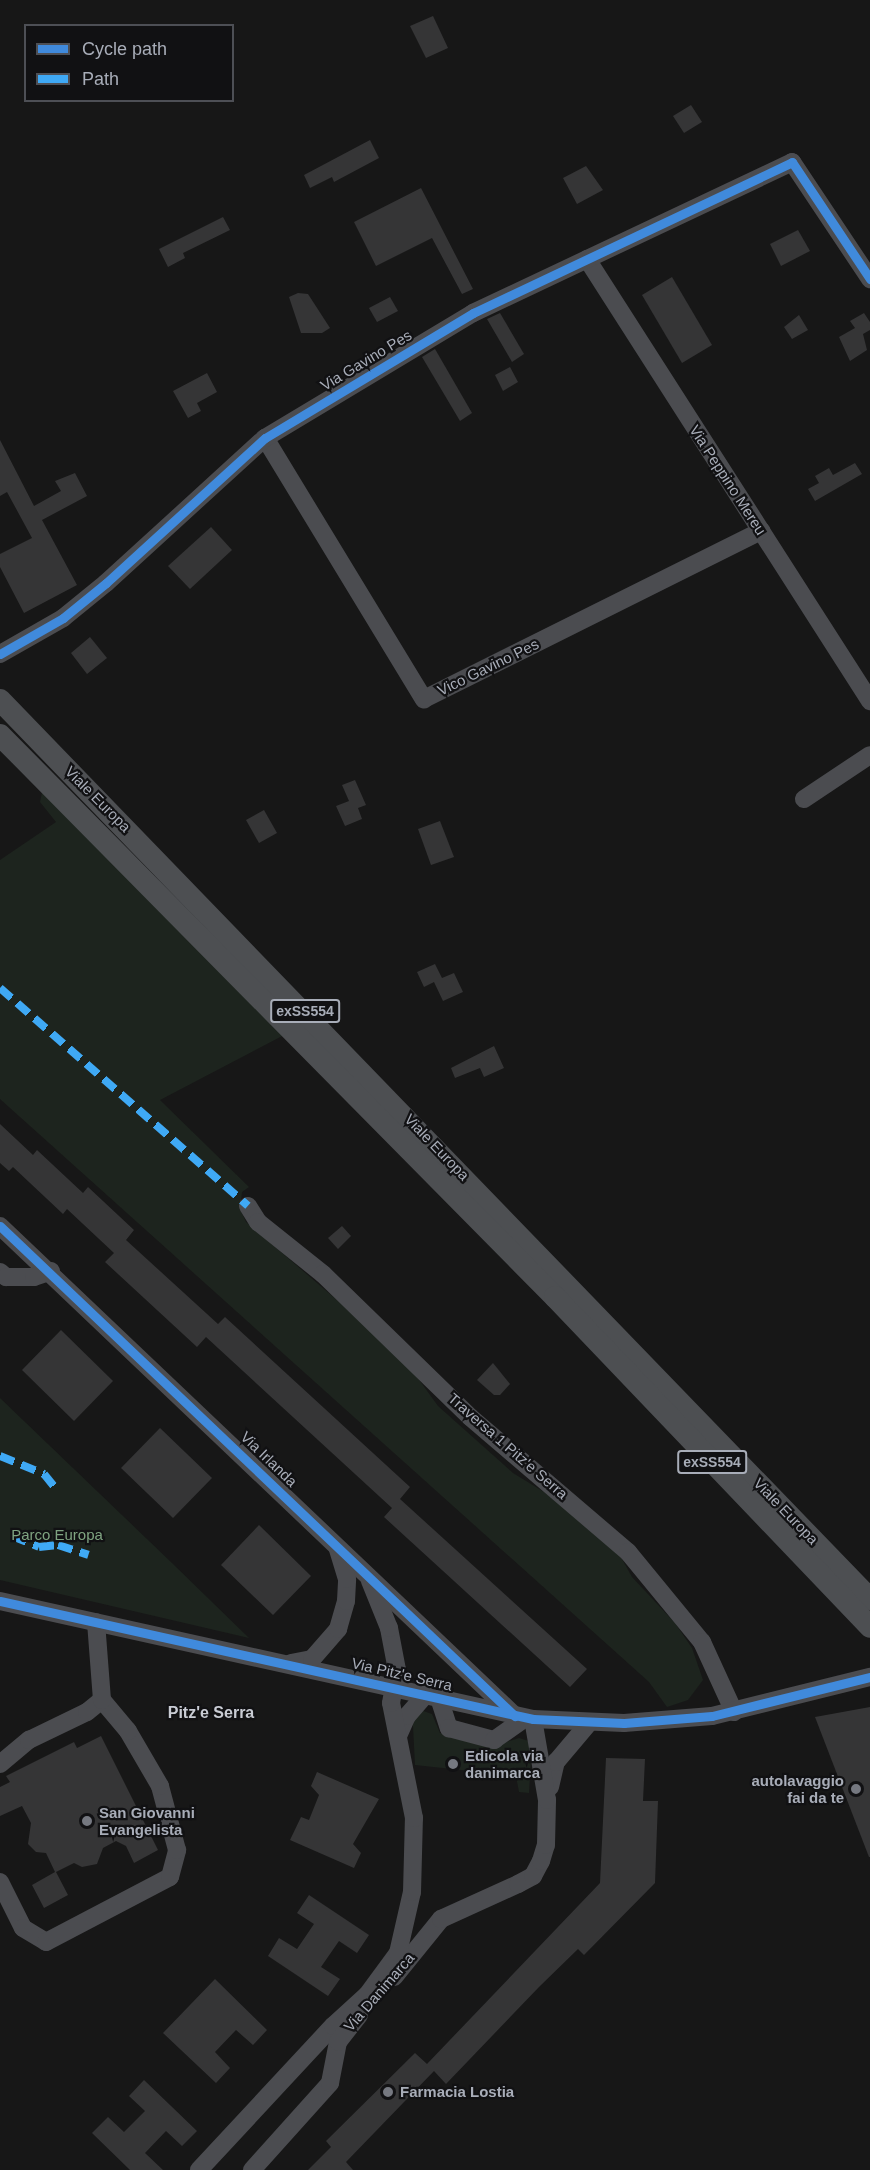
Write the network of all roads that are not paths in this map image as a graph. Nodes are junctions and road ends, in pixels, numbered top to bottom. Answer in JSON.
{"nodes":[{"id":1,"x":587,"y":259,"type":"junction"},
{"id":2,"x":870,"y":279,"type":"edge"},
{"id":3,"x":265,"y":438,"type":"junction"},
{"id":4,"x":761,"y":531,"type":"junction"},
{"id":5,"x":1,"y":652,"type":"edge"},
{"id":6,"x":0,"y":700,"type":"edge"},
{"id":7,"x":870,"y":702,"type":"edge"},
{"id":8,"x":0,"y":735,"type":"edge"},
{"id":9,"x":870,"y":755,"type":"edge"},
{"id":10,"x":804,"y":799,"type":"dead end"},
{"id":11,"x":248,"y":1206,"type":"dead end"},
{"id":12,"x":0,"y":1226,"type":"edge"},
{"id":13,"x":51,"y":1271,"type":"junction"},
{"id":14,"x":0,"y":1272,"type":"edge"},
{"id":15,"x":336,"y":1545,"type":"junction"},
{"id":16,"x":367,"y":1574,"type":"junction"},
{"id":17,"x":870,"y":1599,"type":"edge"},
{"id":18,"x":0,"y":1601,"type":"edge"},
{"id":19,"x":96,"y":1622,"type":"junction"},
{"id":20,"x":870,"y":1627,"type":"edge"},
{"id":21,"x":288,"y":1664,"type":"junction"},
{"id":22,"x":870,"y":1677,"type":"edge"},
{"id":23,"x":393,"y":1688,"type":"junction"},
{"id":24,"x":819,"y":1691,"type":"junction"},
{"id":25,"x":870,"y":1691,"type":"edge"},
{"id":26,"x":432,"y":1697,"type":"junction"},
{"id":27,"x":102,"y":1700,"type":"junction"},
{"id":28,"x":734,"y":1712,"type":"junction"},
{"id":29,"x":525,"y":1718,"type":"junction"},
{"id":30,"x":589,"y":1723,"type":"junction"},
{"id":31,"x":399,"y":1736,"type":"junction"},
{"id":32,"x":0,"y":1764,"type":"edge"},
{"id":33,"x":547,"y":1800,"type":"junction"},
{"id":34,"x":0,"y":1882,"type":"edge"},
{"id":35,"x":410,"y":1906,"type":"junction"},
{"id":36,"x":441,"y":1919,"type":"junction"},
{"id":37,"x":307,"y":2053,"type":"junction"},
{"id":38,"x":332,"y":2073,"type":"junction"},
{"id":39,"x":198,"y":2170,"type":"edge"},
{"id":40,"x":252,"y":2170,"type":"edge"}],
"edges":[{"from":1,"to":2,"type":"street","name":"Via Gavino Pes"},
{"from":1,"to":3,"type":"street","name":"Via Gavino Pes"},
{"from":1,"to":4,"type":"street","name":"Via Peppino Mereu"},
{"from":3,"to":4,"type":"street","name":"Vico Gavino Pes"},
{"from":3,"to":5,"type":"street","name":"Via Gavino Pes"},
{"from":4,"to":7,"type":"street","name":"Via Peppino Mereu"},
{"from":6,"to":17,"type":"main road","name":"Viale Europa","number":"exSS554"},
{"from":8,"to":20,"type":"main road","name":"Viale Europa","number":"exSS554"},
{"from":9,"to":10,"type":"street"},
{"from":11,"to":28,"type":"street","name":"Traversa 1 Pitz'e Serra"},
{"from":12,"to":13,"type":"street","name":"Via Irlanda"},
{"from":13,"to":14,"type":"street"},
{"from":13,"to":15,"type":"street","name":"Via Irlanda"},
{"from":15,"to":16,"type":"street","name":"Via Irlanda"},
{"from":15,"to":21,"type":"street","name":"Via Irlanda"},
{"from":16,"to":23,"type":"street","name":"Via Irlanda"},
{"from":16,"to":29,"type":"street","name":"Via Irlanda"},
{"from":18,"to":19,"type":"street","name":"Via Pitz'e Serra"},
{"from":19,"to":21,"type":"street","name":"Via Pitz'e Serra"},
{"from":19,"to":27,"type":"street"},
{"from":21,"to":23,"type":"street","name":"Via Pitz'e Serra"},
{"from":22,"to":24,"type":"street","name":"Via Pitz'e Serra"},
{"from":23,"to":26,"type":"street","name":"Via Pitz'e Serra"},
{"from":23,"to":31,"type":"street","name":"Via Danimarca"},
{"from":24,"to":25,"type":"street","name":"Via Pitz'e Serra"},
{"from":24,"to":28,"type":"street","name":"Via Pitz'e Serra"},
{"from":26,"to":29,"type":"street","name":"Via Pitz'e Serra"},
{"from":26,"to":29,"type":"street"},
{"from":26,"to":31,"type":"street"},
{"from":27,"to":32,"type":"street"},
{"from":27,"to":34,"type":"street"},
{"from":28,"to":30,"type":"street","name":"Via Pitz'e Serra"},
{"from":29,"to":30,"type":"street","name":"Via Pitz'e Serra"},
{"from":29,"to":33,"type":"street","name":"Via Danimarca"},
{"from":30,"to":33,"type":"street","name":"Via Danimarca"},
{"from":31,"to":35,"type":"street","name":"Via Danimarca"},
{"from":33,"to":36,"type":"street","name":"Via Danimarca"},
{"from":35,"to":36,"type":"street"},
{"from":35,"to":37,"type":"street","name":"Via Danimarca"},
{"from":36,"to":38,"type":"street","name":"Via Danimarca"},
{"from":37,"to":38,"type":"street"},
{"from":37,"to":39,"type":"street","name":"Via Danimarca"},
{"from":38,"to":40,"type":"street","name":"Via Danimarca"}]}
